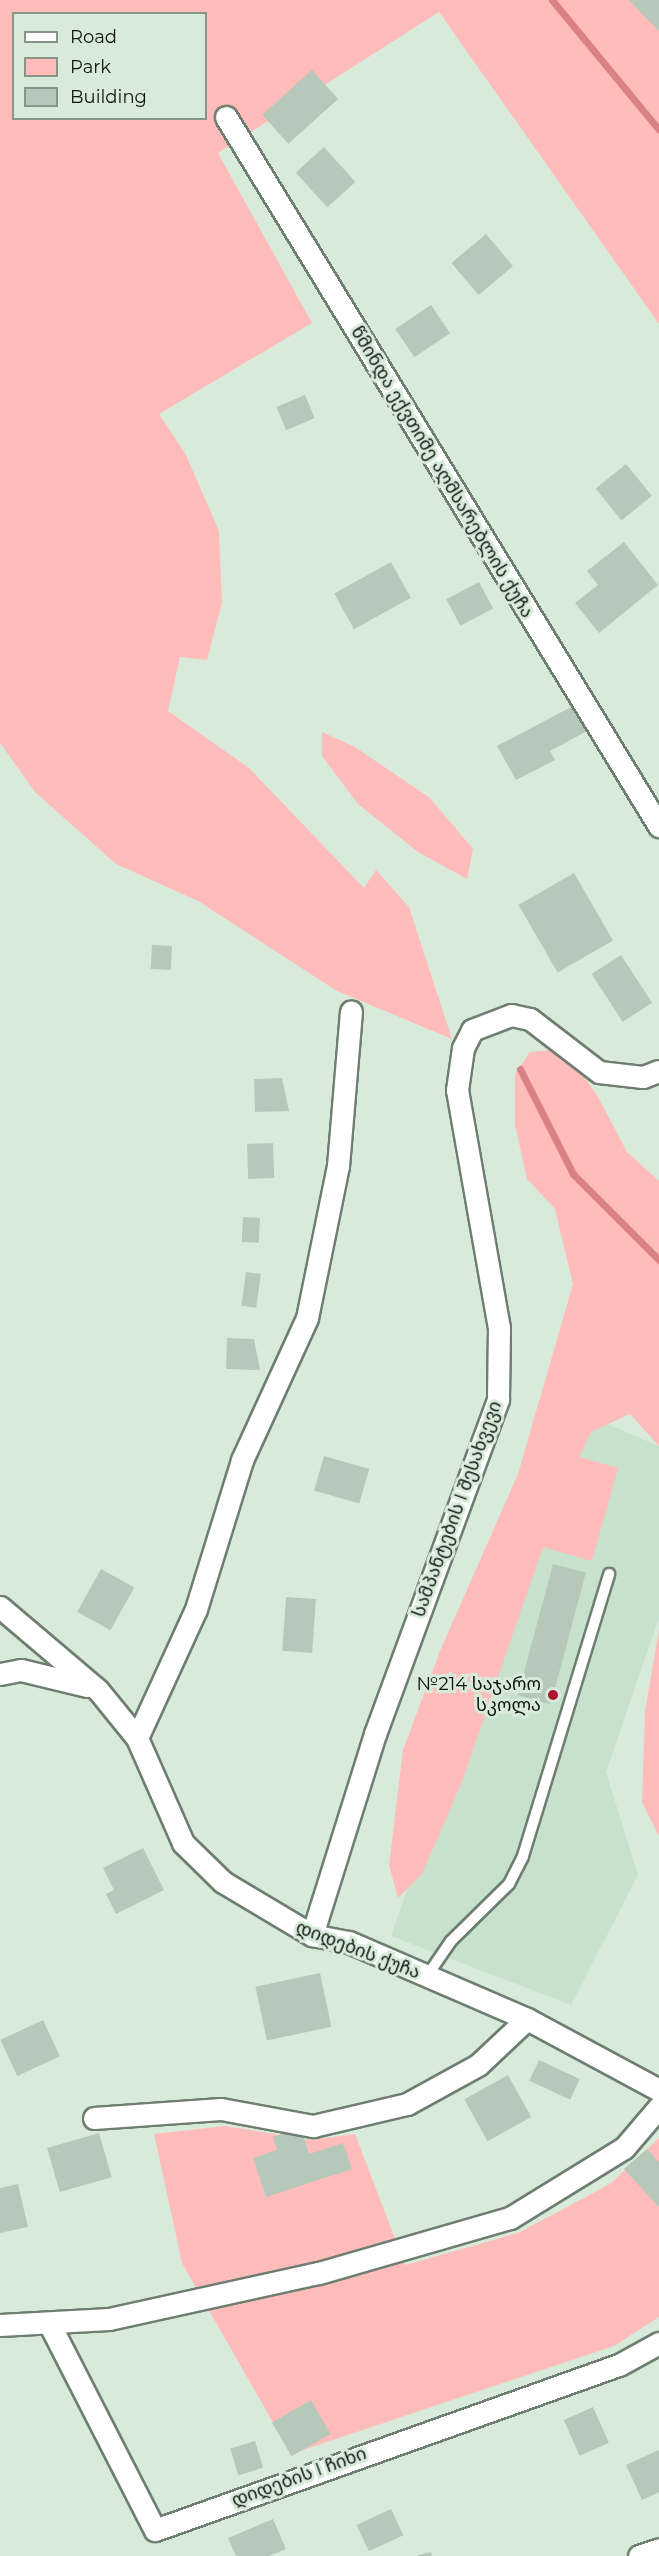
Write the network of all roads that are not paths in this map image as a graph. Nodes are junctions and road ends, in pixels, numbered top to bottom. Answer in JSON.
{"nodes":[{"id":1,"x":226,"y":117,"type":"dead end"},
{"id":2,"x":659,"y":826,"type":"edge"},
{"id":3,"x":351,"y":1012,"type":"dead end"},
{"id":4,"x":659,"y":1071,"type":"edge"},
{"id":5,"x":609,"y":1574,"type":"dead end"},
{"id":6,"x":0,"y":1607,"type":"edge"},
{"id":7,"x":0,"y":1674,"type":"edge"},
{"id":8,"x":98,"y":1690,"type":"junction"},
{"id":9,"x":137,"y":1738,"type":"junction"},
{"id":10,"x":312,"y":1935,"type":"junction"},
{"id":11,"x":427,"y":1976,"type":"junction"},
{"id":12,"x":527,"y":2019,"type":"junction"},
{"id":13,"x":659,"y":2090,"type":"edge"},
{"id":14,"x":659,"y":2107,"type":"edge"},
{"id":15,"x":94,"y":2118,"type":"dead end"},
{"id":16,"x":0,"y":2325,"type":"edge"},
{"id":17,"x":50,"y":2325,"type":"junction"},
{"id":18,"x":659,"y":2343,"type":"edge"},
{"id":19,"x":659,"y":2549,"type":"edge"},
{"id":20,"x":639,"y":2556,"type":"edge"}],
"edges":[{"from":1,"to":2,"type":"street","name":"წმინდა ექვთიმე აღმსარებლის ქუჩა"},
{"from":3,"to":9,"type":"street"},
{"from":4,"to":10,"type":"street","name":"სამპანტების I შესახვევი"},
{"from":5,"to":11,"type":"lane"},
{"from":6,"to":8,"type":"street","name":"დიდების ქუჩა"},
{"from":7,"to":8,"type":"street"},
{"from":8,"to":9,"type":"street","name":"დიდების ქუჩა"},
{"from":9,"to":10,"type":"street","name":"დიდების ქუჩა"},
{"from":10,"to":11,"type":"street","name":"დიდების ქუჩა"},
{"from":11,"to":12,"type":"street","name":"დიდების ქუჩა"},
{"from":12,"to":13,"type":"street","name":"დიდების ქუჩა"},
{"from":12,"to":15,"type":"street"},
{"from":14,"to":17,"type":"street"},
{"from":16,"to":17,"type":"street"},
{"from":17,"to":18,"type":"street","name":"დიდების I ჩიხი"},
{"from":19,"to":20,"type":"street"}]}
